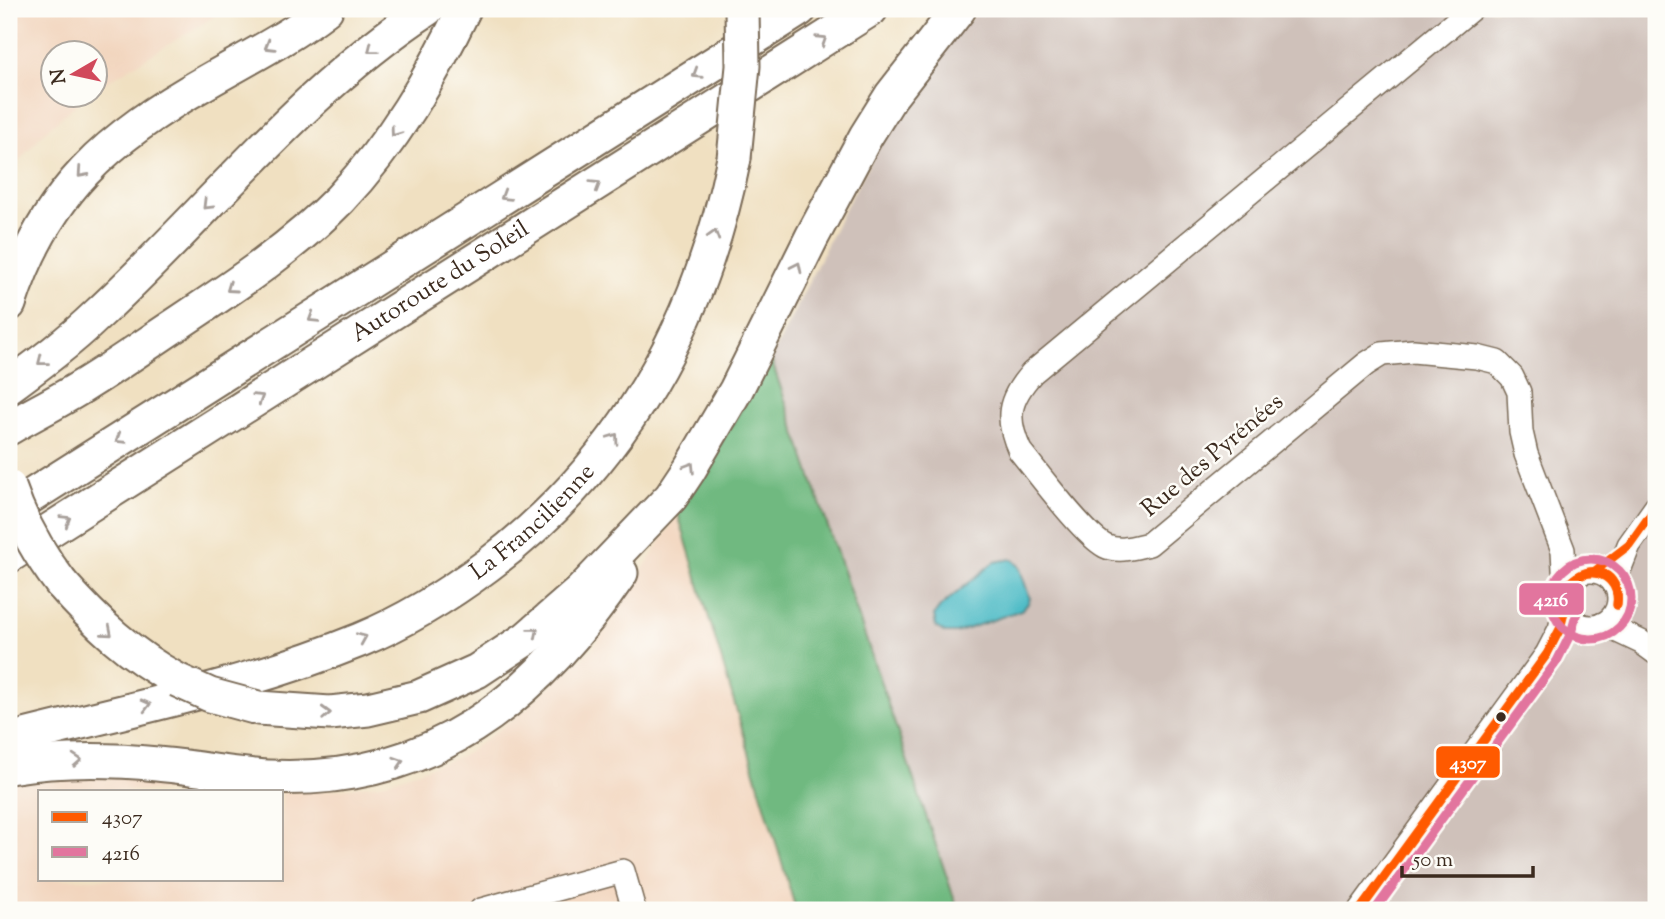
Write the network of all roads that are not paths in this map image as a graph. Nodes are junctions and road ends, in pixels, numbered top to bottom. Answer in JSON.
{"nodes":[{"id":1,"x":326,"y":9,"type":"edge"},
{"id":2,"x":427,"y":9,"type":"edge"},
{"id":3,"x":464,"y":9,"type":"edge"},
{"id":4,"x":742,"y":9,"type":"edge"},
{"id":5,"x":800,"y":9,"type":"edge"},
{"id":6,"x":871,"y":9,"type":"edge"},
{"id":7,"x":960,"y":9,"type":"edge"},
{"id":8,"x":1471,"y":9,"type":"edge"},
{"id":9,"x":741,"y":92,"type":"junction"},
{"id":10,"x":9,"y":304,"type":"edge"},
{"id":11,"x":9,"y":386,"type":"edge"},
{"id":12,"x":83,"y":386,"type":"junction"},
{"id":13,"x":9,"y":428,"type":"edge"},
{"id":14,"x":9,"y":443,"type":"edge"},
{"id":15,"x":9,"y":487,"type":"edge"},
{"id":16,"x":671,"y":497,"type":"junction"},
{"id":17,"x":1656,"y":507,"type":"edge"},
{"id":18,"x":9,"y":510,"type":"edge"},
{"id":19,"x":1563,"y":550,"type":"junction"},
{"id":20,"x":9,"y":556,"type":"edge"},
{"id":21,"x":1604,"y":582,"type":"junction"},
{"id":22,"x":1565,"y":598,"type":"junction"},
{"id":23,"x":1594,"y":625,"type":"junction"},
{"id":24,"x":1649,"y":647,"type":"edge"},
{"id":25,"x":1547,"y":654,"type":"junction"},
{"id":26,"x":9,"y":740,"type":"edge"},
{"id":27,"x":9,"y":767,"type":"edge"},
{"id":28,"x":481,"y":910,"type":"edge"},
{"id":29,"x":634,"y":910,"type":"edge"},
{"id":30,"x":1360,"y":910,"type":"edge"}],
"edges":[{"from":1,"to":10,"type":"highway","one_way":true},
{"from":2,"to":11,"type":"highway","one_way":true},
{"from":3,"to":12,"type":"highway","one_way":true},
{"from":4,"to":9,"type":"highway","name":"La Francilienne","bridge":true},
{"from":5,"to":18,"type":"highway","name":"Autoroute du Soleil","one_way":true},
{"from":9,"to":6,"type":"highway","name":"Autoroute du Soleil","one_way":true},
{"from":16,"to":7,"type":"highway","one_way":true},
{"from":8,"to":19,"type":"street","name":"Rue des Pyrénées"},
{"from":20,"to":9,"type":"highway","name":"Autoroute du Soleil","one_way":true},
{"from":26,"to":9,"type":"highway","name":"La Francilienne","one_way":true,"bridge":true},
{"from":12,"to":13,"type":"highway"},
{"from":12,"to":14,"type":"highway"},
{"from":15,"to":16,"type":"highway","one_way":true,"bridge":true},
{"from":27,"to":16,"type":"highway","one_way":true},
{"from":17,"to":21,"type":"street"},
{"from":19,"to":21,"type":"street","name":"Rue des Pyrénées"},
{"from":19,"to":22,"type":"street","name":"Rue des Pyrénées"},
{"from":21,"to":22,"type":"street"},
{"from":21,"to":23,"type":"street"},
{"from":21,"to":24,"type":"street"},
{"from":22,"to":23,"type":"street"},
{"from":22,"to":25,"type":"street"},
{"from":23,"to":24,"type":"street"},
{"from":23,"to":25,"type":"street"},
{"from":25,"to":30,"type":"street"},
{"from":28,"to":29,"type":"street"}]}
